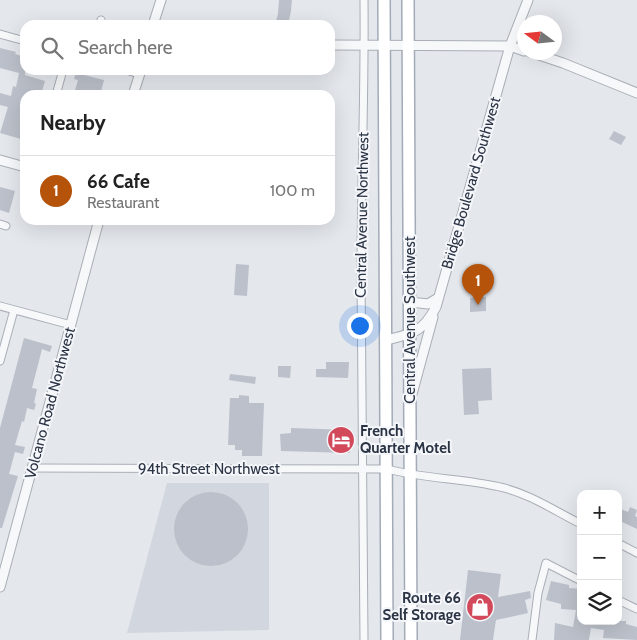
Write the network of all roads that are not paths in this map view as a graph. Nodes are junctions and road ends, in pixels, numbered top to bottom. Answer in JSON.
{"nodes":[{"id":1,"x":160,"y":0,"type":"edge"},
{"id":2,"x":364,"y":0,"type":"edge"},
{"id":3,"x":384,"y":0,"type":"edge"},
{"id":4,"x":408,"y":0,"type":"edge"},
{"id":5,"x":528,"y":0,"type":"edge"},
{"id":6,"x":155,"y":20,"type":"edge"},
{"id":7,"x":0,"y":34,"type":"edge"},
{"id":8,"x":20,"y":40,"type":"edge"},
{"id":9,"x":335,"y":45,"type":"edge"},
{"id":10,"x":365,"y":45,"type":"junction"},
{"id":11,"x":384,"y":46,"type":"junction"},
{"id":12,"x":408,"y":46,"type":"junction"},
{"id":13,"x":510,"y":46,"type":"junction"},
{"id":14,"x":517,"y":48,"type":"edge"},
{"id":15,"x":554,"y":60,"type":"edge"},
{"id":16,"x":62,"y":75,"type":"edge"},
{"id":17,"x":139,"y":75,"type":"edge"},
{"id":18,"x":57,"y":90,"type":"edge"},
{"id":19,"x":135,"y":90,"type":"edge"},
{"id":20,"x":637,"y":92,"type":"edge"},
{"id":21,"x":0,"y":160,"type":"edge"},
{"id":22,"x":20,"y":166,"type":"edge"},
{"id":23,"x":98,"y":225,"type":"edge"},
{"id":24,"x":410,"y":302,"type":"junction"},
{"id":25,"x":437,"y":303,"type":"junction"},
{"id":26,"x":0,"y":306,"type":"edge"},
{"id":27,"x":14,"y":310,"type":"junction"},
{"id":28,"x":71,"y":325,"type":"junction"},
{"id":29,"x":410,"y":334,"type":"junction"},
{"id":30,"x":387,"y":340,"type":"junction"},
{"id":31,"x":0,"y":362,"type":"edge"},
{"id":32,"x":410,"y":403,"type":"junction"},
{"id":33,"x":32,"y":468,"type":"junction"},
{"id":34,"x":364,"y":469,"type":"junction"},
{"id":35,"x":387,"y":469,"type":"junction"},
{"id":36,"x":410,"y":475,"type":"junction"},
{"id":37,"x":577,"y":522,"type":"edge"},
{"id":38,"x":622,"y":545,"type":"edge"},
{"id":39,"x":637,"y":553,"type":"edge"},
{"id":40,"x":579,"y":580,"type":"edge"},
{"id":41,"x":0,"y":587,"type":"edge"},
{"id":42,"x":622,"y":602,"type":"edge"},
{"id":43,"x":637,"y":609,"type":"edge"},
{"id":44,"x":364,"y":640,"type":"edge"},
{"id":45,"x":387,"y":640,"type":"edge"},
{"id":46,"x":411,"y":640,"type":"edge"},
{"id":47,"x":532,"y":640,"type":"edge"}],
"edges":[{"from":1,"to":6,"type":"street"},
{"from":2,"to":10,"type":"street","name":"Central Avenue Northwest"},
{"from":3,"to":11,"type":"main road","name":"Central Avenue Northwest"},
{"from":4,"to":12,"type":"main road","name":"Central Avenue Southwest"},
{"from":5,"to":13,"type":"street","name":"Bridge Boulevard Southwest"},
{"from":7,"to":8,"type":"street"},
{"from":9,"to":10,"type":"street"},
{"from":10,"to":11,"type":"street"},
{"from":10,"to":34,"type":"street","name":"Central Avenue Northwest"},
{"from":11,"to":12,"type":"street"},
{"from":11,"to":30,"type":"main road","name":"Central Avenue Northwest"},
{"from":12,"to":13,"type":"street"},
{"from":12,"to":24,"type":"main road","name":"Central Avenue Southwest"},
{"from":13,"to":14,"type":"street"},
{"from":13,"to":25,"type":"street","name":"Bridge Boulevard Southwest"},
{"from":15,"to":20,"type":"street"},
{"from":16,"to":18,"type":"street"},
{"from":17,"to":19,"type":"street"},
{"from":21,"to":22,"type":"street"},
{"from":23,"to":28,"type":"street","name":"Volcano Road Northwest"},
{"from":24,"to":25,"type":"street"},
{"from":24,"to":29,"type":"main road","name":"Central Avenue Southwest"},
{"from":25,"to":29,"type":"street","name":"Bridge Boulevard Southwest"},
{"from":25,"to":32,"type":"street"},
{"from":26,"to":27,"type":"street"},
{"from":27,"to":28,"type":"street"},
{"from":27,"to":31,"type":"street"},
{"from":28,"to":33,"type":"street","name":"Volcano Road Northwest"},
{"from":29,"to":30,"type":"street","name":"Bridge Boulevard Southwest"},
{"from":29,"to":32,"type":"main road","name":"Central Avenue Southwest"},
{"from":30,"to":35,"type":"main road","name":"Central Avenue Northwest"},
{"from":32,"to":36,"type":"main road","name":"Central Avenue Southwest"},
{"from":33,"to":34,"type":"street","name":"94th Street Northwest"},
{"from":33,"to":41,"type":"street","name":"Volcano Road Northwest"},
{"from":34,"to":35,"type":"street","name":"94th Street Northwest"},
{"from":34,"to":44,"type":"street","name":"Central Avenue Northwest"},
{"from":35,"to":36,"type":"street","name":"94th Street Northwest"},
{"from":35,"to":45,"type":"main road","name":"Central Avenue Northwest"},
{"from":36,"to":37,"type":"street","name":"94th Street Northwest"},
{"from":36,"to":46,"type":"main road","name":"Central Avenue Southwest"},
{"from":38,"to":39,"type":"street"},
{"from":40,"to":47,"type":"street"},
{"from":42,"to":43,"type":"street"}]}
